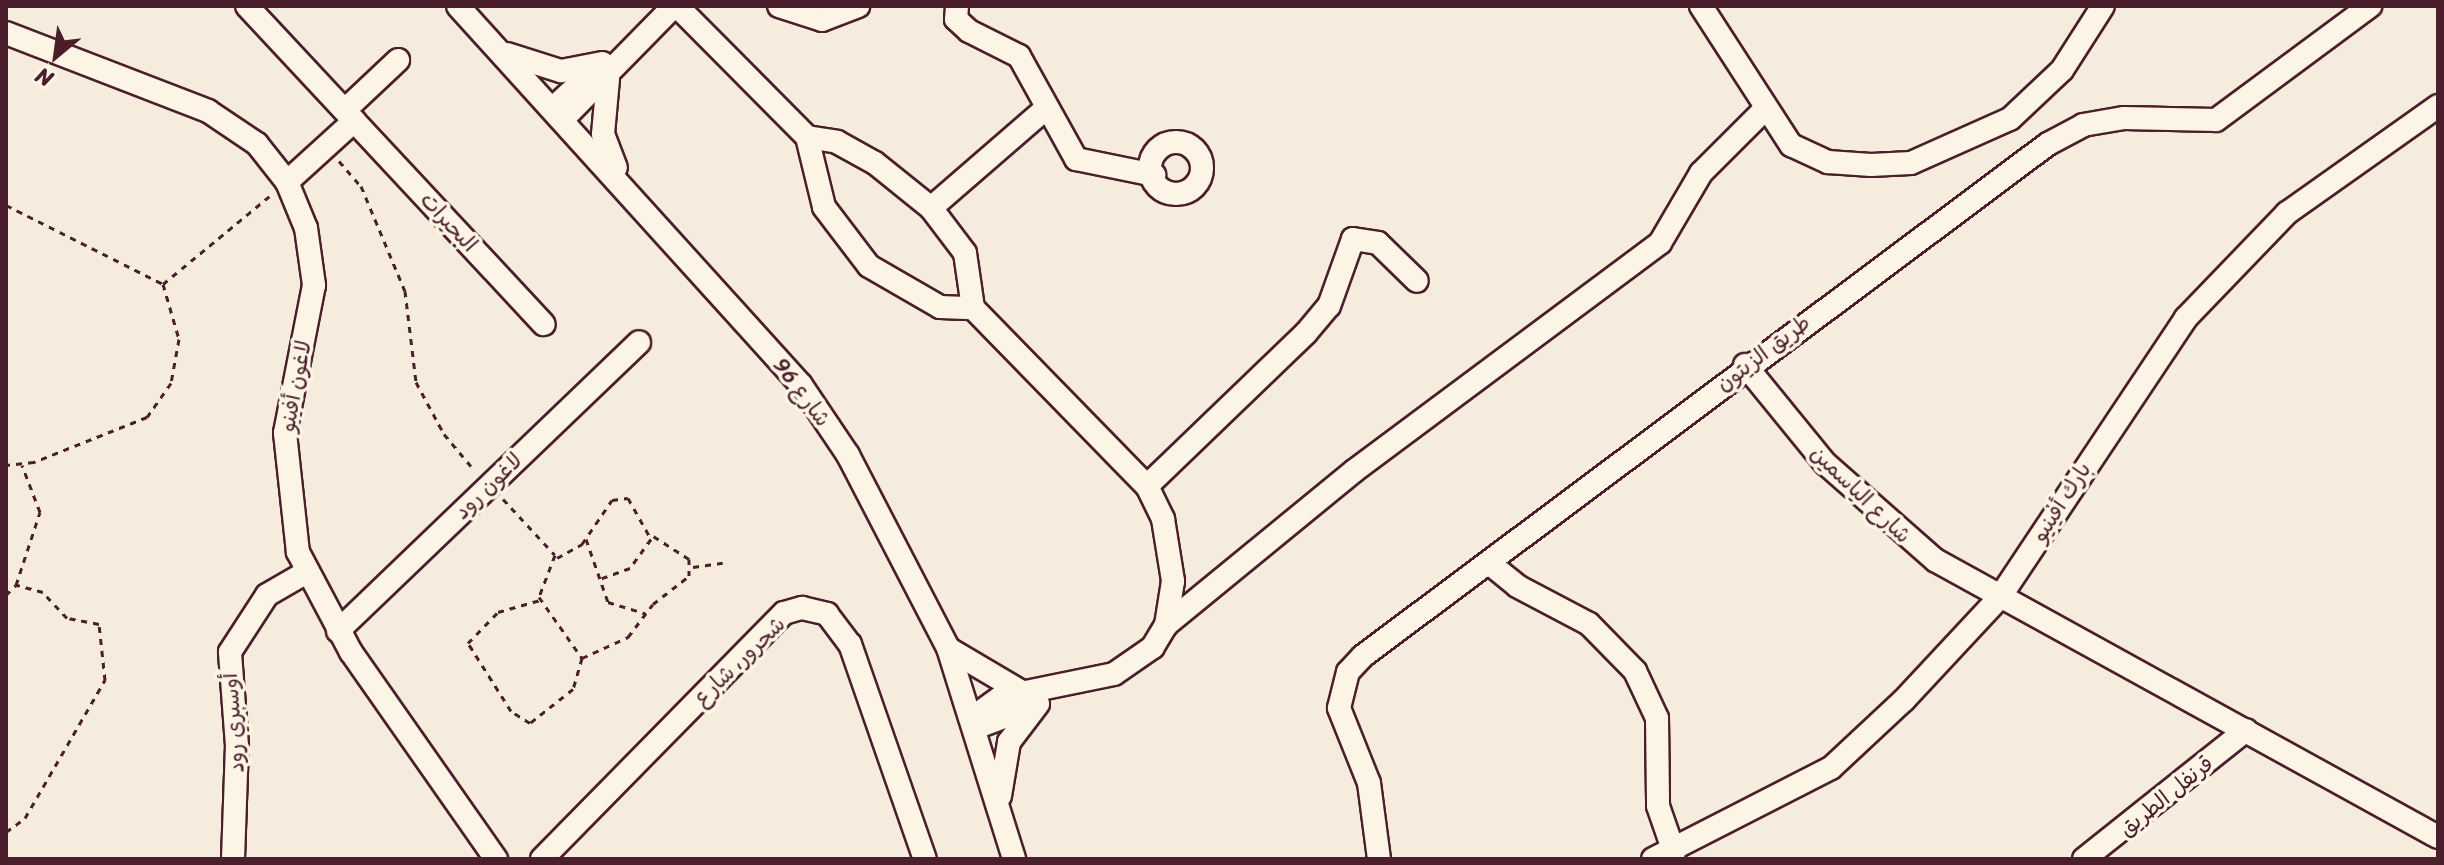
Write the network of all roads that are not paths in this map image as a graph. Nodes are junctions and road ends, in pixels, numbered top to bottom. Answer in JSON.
{"nodes":[{"id":1,"x":247,"y":6,"type":"edge"},
{"id":2,"x":458,"y":6,"type":"edge"},
{"id":3,"x":675,"y":6,"type":"edge"},
{"id":4,"x":779,"y":6,"type":"edge"},
{"id":5,"x":858,"y":6,"type":"edge"},
{"id":6,"x":957,"y":6,"type":"edge"},
{"id":7,"x":1701,"y":6,"type":"edge"},
{"id":8,"x":2103,"y":6,"type":"edge"},
{"id":9,"x":2370,"y":6,"type":"edge"},
{"id":10,"x":6,"y":33,"type":"edge"},
{"id":11,"x":501,"y":50,"type":"junction"},
{"id":12,"x":398,"y":60,"type":"dead end"},
{"id":13,"x":605,"y":71,"type":"junction"},
{"id":14,"x":2438,"y":106,"type":"edge"},
{"id":15,"x":1765,"y":109,"type":"junction"},
{"id":16,"x":1044,"y":110,"type":"junction"},
{"id":17,"x":558,"y":113,"type":"junction"},
{"id":18,"x":350,"y":115,"type":"junction"},
{"id":19,"x":807,"y":137,"type":"junction"},
{"id":20,"x":1154,"y":175,"type":"dead end"},
{"id":21,"x":620,"y":180,"type":"junction"},
{"id":22,"x":287,"y":182,"type":"junction"},
{"id":23,"x":931,"y":208,"type":"junction"},
{"id":24,"x":1417,"y":281,"type":"dead end"},
{"id":25,"x":973,"y":308,"type":"junction"},
{"id":26,"x":544,"y":324,"type":"dead end"},
{"id":27,"x":639,"y":342,"type":"dead end"},
{"id":28,"x":1745,"y":365,"type":"junction"},
{"id":29,"x":1147,"y":486,"type":"junction"},
{"id":30,"x":1489,"y":563,"type":"junction"},
{"id":31,"x":305,"y":573,"type":"junction"},
{"id":32,"x":2000,"y":597,"type":"junction"},
{"id":33,"x":1166,"y":625,"type":"junction"},
{"id":34,"x":338,"y":631,"type":"junction"},
{"id":35,"x":948,"y":648,"type":"junction"},
{"id":36,"x":1039,"y":697,"type":"junction"},
{"id":37,"x":973,"y":723,"type":"junction"},
{"id":38,"x":2246,"y":730,"type":"junction"},
{"id":39,"x":998,"y":801,"type":"junction"},
{"id":40,"x":2438,"y":837,"type":"edge"},
{"id":41,"x":1664,"y":855,"type":"edge"},
{"id":42,"x":233,"y":859,"type":"edge"},
{"id":43,"x":496,"y":859,"type":"edge"},
{"id":44,"x":542,"y":859,"type":"edge"},
{"id":45,"x":925,"y":859,"type":"edge"},
{"id":46,"x":1014,"y":859,"type":"edge"},
{"id":47,"x":1379,"y":859,"type":"edge"},
{"id":48,"x":2084,"y":859,"type":"edge"}],
"edges":[{"from":1,"to":18,"type":"street","name":"البحيرات"},
{"from":2,"to":11,"type":"street","name":"شارع 96"},
{"from":3,"to":13,"type":"street"},
{"from":3,"to":19,"type":"street"},
{"from":4,"to":5,"type":"street"},
{"from":6,"to":16,"type":"street"},
{"from":7,"to":15,"type":"street"},
{"from":8,"to":15,"type":"street"},
{"from":9,"to":28,"type":"street","name":"طريق الزيتون"},
{"from":10,"to":22,"type":"street","name":"لاغون أفينو"},
{"from":11,"to":13,"type":"street"},
{"from":11,"to":17,"type":"street","name":"شارع 96"},
{"from":12,"to":18,"type":"street"},
{"from":13,"to":17,"type":"street"},
{"from":13,"to":21,"type":"street"},
{"from":14,"to":32,"type":"street","name":"بارك أفينيو"},
{"from":15,"to":33,"type":"street"},
{"from":16,"to":20,"type":"street"},
{"from":16,"to":23,"type":"street"},
{"from":17,"to":21,"type":"street","name":"شارع 96"},
{"from":18,"to":22,"type":"street"},
{"from":18,"to":26,"type":"street","name":"البحيرات"},
{"from":19,"to":23,"type":"street"},
{"from":19,"to":25,"type":"street"},
{"from":21,"to":35,"type":"street","name":"شارع 96"},
{"from":22,"to":31,"type":"street","name":"لاغون أفينو"},
{"from":23,"to":25,"type":"street"},
{"from":24,"to":29,"type":"street"},
{"from":25,"to":29,"type":"street"},
{"from":27,"to":34,"type":"street","name":"لاغون رود"},
{"from":28,"to":30,"type":"street","name":"طريق الزيتون"},
{"from":28,"to":32,"type":"street","name":"شارع الياسمين"},
{"from":29,"to":33,"type":"street"},
{"from":30,"to":41,"type":"street"},
{"from":30,"to":47,"type":"street","name":"طريق الزيتون"},
{"from":31,"to":34,"type":"street","name":"لاغون أفينو"},
{"from":31,"to":42,"type":"street","name":"أوسبري رود"},
{"from":32,"to":38,"type":"street","name":"شارع الياسمين"},
{"from":32,"to":41,"type":"street","name":"بارك أفينيو"},
{"from":33,"to":36,"type":"street"},
{"from":34,"to":43,"type":"street","name":"لاغون أفينو"},
{"from":35,"to":36,"type":"street"},
{"from":35,"to":37,"type":"street","name":"شارع 96"},
{"from":36,"to":37,"type":"street"},
{"from":36,"to":39,"type":"street"},
{"from":37,"to":39,"type":"street","name":"شارع 96"},
{"from":38,"to":40,"type":"street","name":"شارع الياسمين"},
{"from":38,"to":48,"type":"street","name":"قرنفل الطريق"},
{"from":39,"to":46,"type":"street","name":"شارع 96"},
{"from":44,"to":45,"type":"street","name":"شحرور، شارع"}]}
